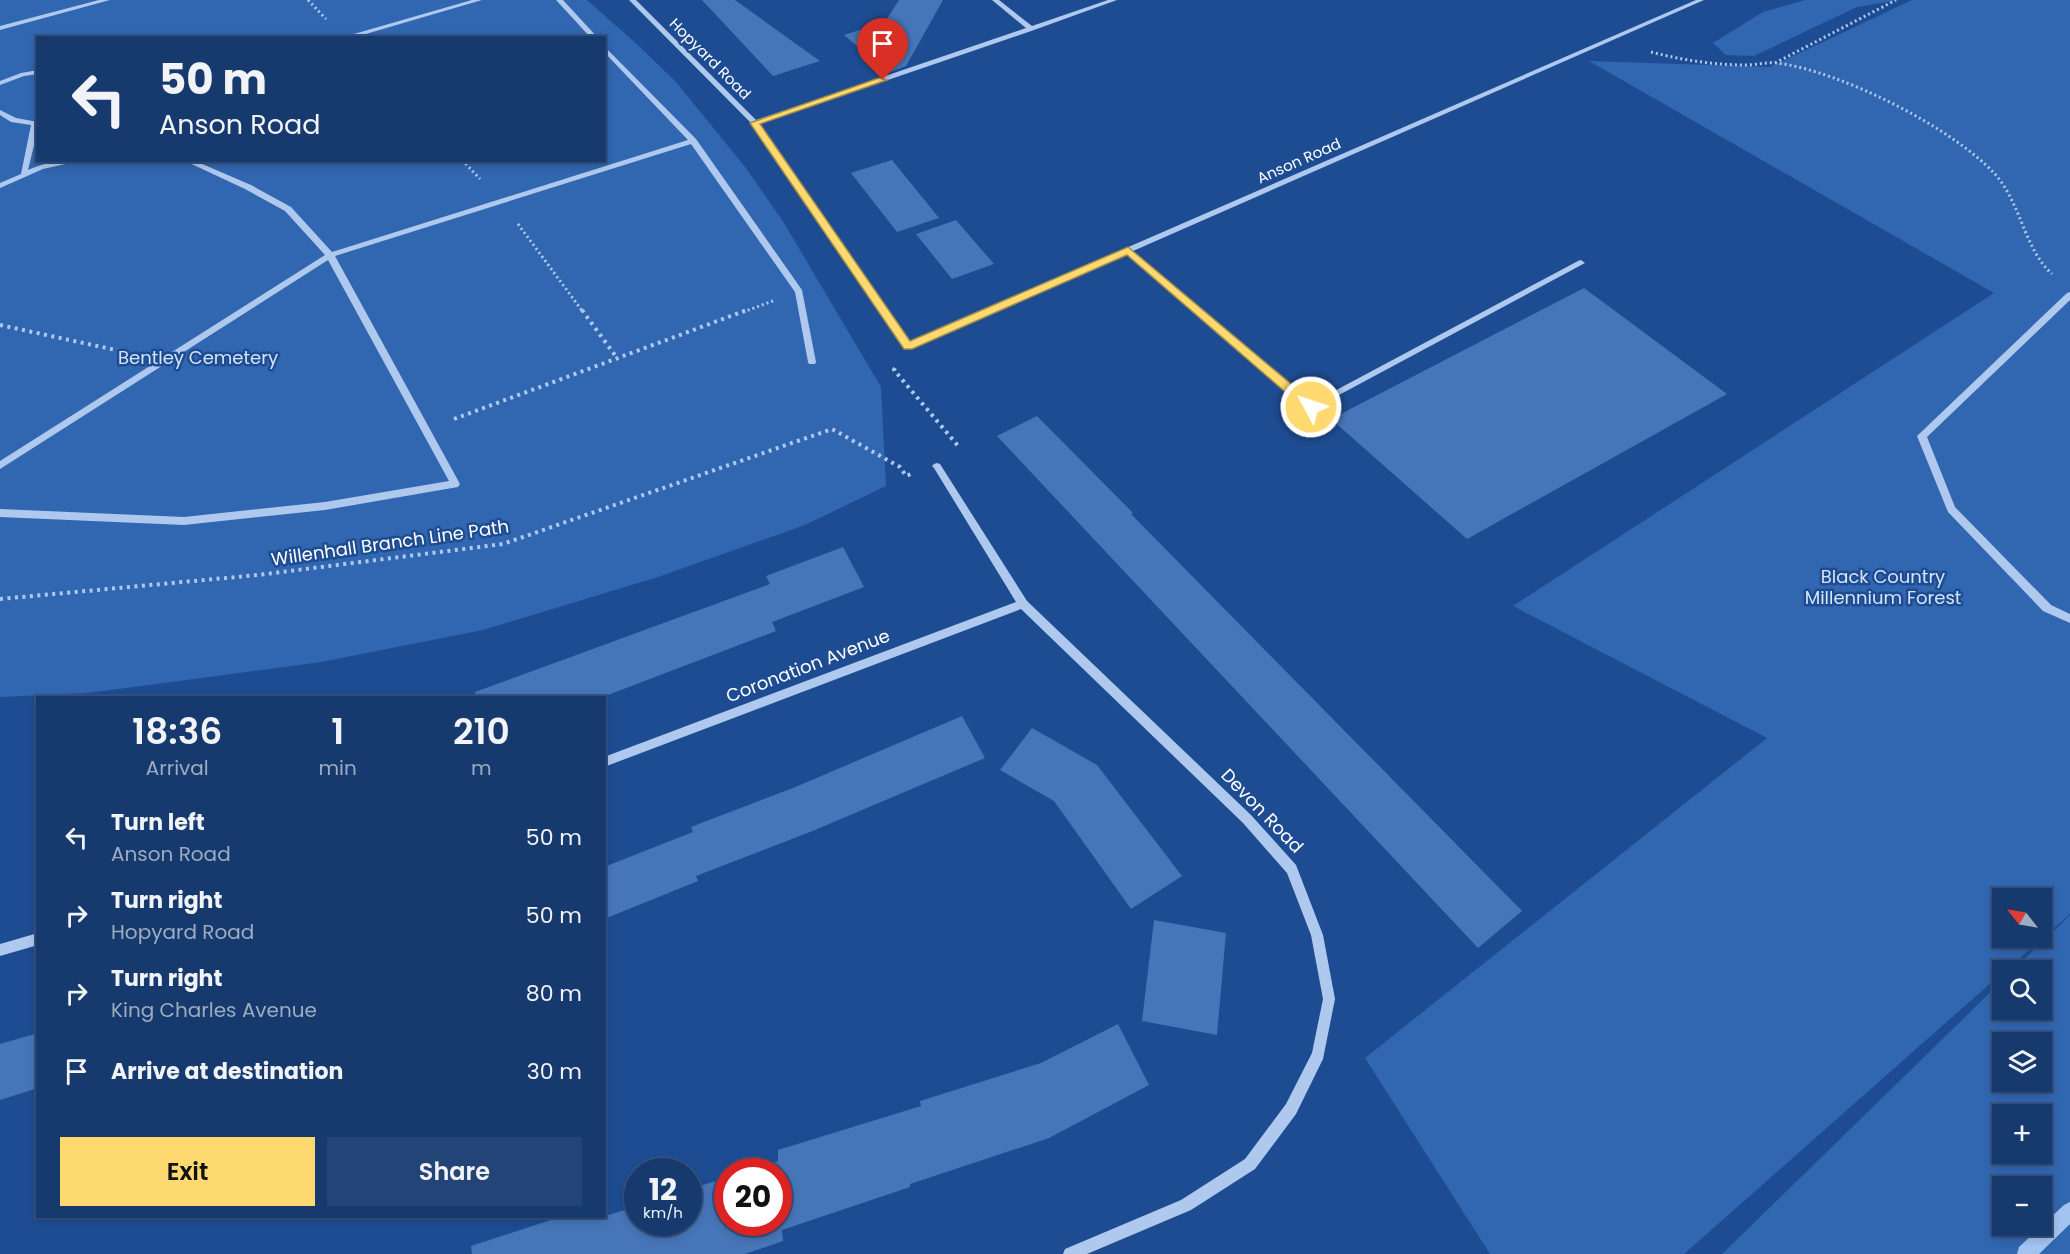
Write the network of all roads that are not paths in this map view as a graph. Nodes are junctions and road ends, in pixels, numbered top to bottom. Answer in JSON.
{"nodes":[{"id":1,"x":107,"y":0,"type":"edge"},
{"id":2,"x":478,"y":0,"type":"edge"},
{"id":3,"x":559,"y":0,"type":"edge"},
{"id":4,"x":632,"y":0,"type":"edge"},
{"id":5,"x":995,"y":0,"type":"edge"},
{"id":6,"x":1114,"y":0,"type":"edge"},
{"id":7,"x":1701,"y":0,"type":"edge"},
{"id":8,"x":0,"y":28,"type":"edge"},
{"id":9,"x":1032,"y":29,"type":"junction"},
{"id":10,"x":350,"y":36,"type":"edge"},
{"id":11,"x":593,"y":36,"type":"edge"},
{"id":12,"x":606,"y":50,"type":"edge"},
{"id":13,"x":36,"y":72,"type":"edge"},
{"id":14,"x":2,"y":80,"type":"edge"},
{"id":15,"x":0,"y":112,"type":"edge"},
{"id":16,"x":755,"y":123,"type":"junction"},
{"id":17,"x":36,"y":124,"type":"edge"},
{"id":18,"x":693,"y":141,"type":"junction"},
{"id":19,"x":69,"y":162,"type":"edge"},
{"id":20,"x":191,"y":162,"type":"edge"},
{"id":21,"x":24,"y":173,"type":"junction"},
{"id":22,"x":0,"y":186,"type":"edge"},
{"id":23,"x":1128,"y":251,"type":"junction"},
{"id":24,"x":330,"y":255,"type":"junction"},
{"id":25,"x":1581,"y":263,"type":"dead end"},
{"id":26,"x":2070,"y":295,"type":"edge"},
{"id":27,"x":908,"y":346,"type":"joint"},
{"id":28,"x":812,"y":362,"type":"dead end"},
{"id":29,"x":0,"y":466,"type":"edge"},
{"id":30,"x":937,"y":466,"type":"dead end"},
{"id":31,"x":0,"y":513,"type":"edge"},
{"id":32,"x":1023,"y":604,"type":"junction"},
{"id":33,"x":2070,"y":619,"type":"edge"},
{"id":34,"x":606,"y":761,"type":"edge"},
{"id":35,"x":36,"y":940,"type":"edge"},
{"id":36,"x":0,"y":950,"type":"edge"},
{"id":37,"x":1070,"y":1254,"type":"edge"}],
"edges":[{"from":1,"to":8,"type":"street"},
{"from":2,"to":10,"type":"street"},
{"from":3,"to":11,"type":"street"},
{"from":4,"to":16,"type":"street","name":"Hopyard Road"},
{"from":5,"to":9,"type":"street"},
{"from":6,"to":9,"type":"street"},
{"from":7,"to":23,"type":"street","name":"Anson Road"},
{"from":9,"to":16,"type":"street"},
{"from":12,"to":18,"type":"street"},
{"from":13,"to":14,"type":"street"},
{"from":15,"to":17,"type":"street"},
{"from":16,"to":27,"type":"street","name":"Hopyard Road"},
{"from":17,"to":21,"type":"street"},
{"from":18,"to":24,"type":"street"},
{"from":18,"to":28,"type":"street"},
{"from":19,"to":21,"type":"street"},
{"from":20,"to":24,"type":"street"},
{"from":21,"to":22,"type":"street"},
{"from":23,"to":25,"type":"street"},
{"from":23,"to":27,"type":"street","name":"Anson Road"},
{"from":24,"to":29,"type":"street"},
{"from":24,"to":31,"type":"street"},
{"from":26,"to":33,"type":"street"},
{"from":30,"to":32,"type":"street","name":"Devon Road"},
{"from":32,"to":34,"type":"street","name":"Coronation Avenue"},
{"from":32,"to":37,"type":"street","name":"Devon Road"},
{"from":35,"to":36,"type":"street"}]}
